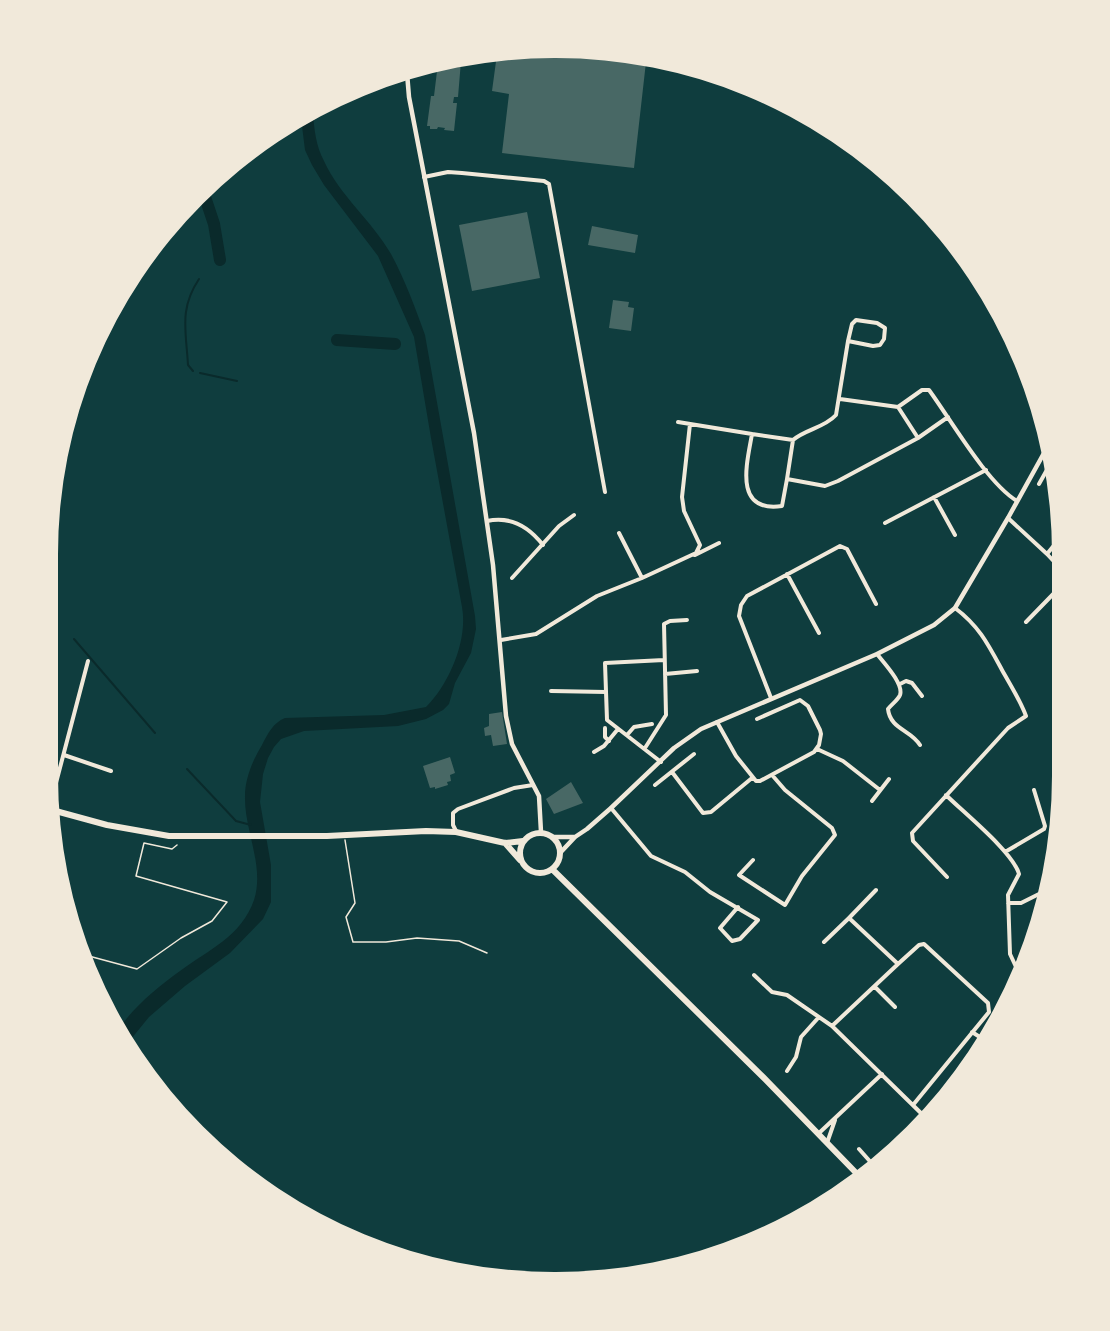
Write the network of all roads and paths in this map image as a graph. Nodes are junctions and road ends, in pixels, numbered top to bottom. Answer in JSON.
{"nodes":[{"id":1,"x":408,"y":81,"type":"edge"},
{"id":2,"x":424,"y":177,"type":"junction"},
{"id":3,"x":848,"y":341,"type":"junction"},
{"id":4,"x":840,"y":399,"type":"junction"},
{"id":5,"x":899,"y":406,"type":"junction"},
{"id":6,"x":948,"y":417,"type":"junction"},
{"id":7,"x":678,"y":422,"type":"dead end"},
{"id":8,"x":690,"y":424,"type":"junction"},
{"id":9,"x":752,"y":435,"type":"junction"},
{"id":10,"x":918,"y":438,"type":"junction"},
{"id":11,"x":793,"y":440,"type":"junction"},
{"id":12,"x":1042,"y":457,"type":"edge"},
{"id":13,"x":986,"y":470,"type":"junction"},
{"id":14,"x":1045,"y":475,"type":"edge"},
{"id":15,"x":787,"y":479,"type":"junction"},
{"id":16,"x":1039,"y":484,"type":"dead end"},
{"id":17,"x":606,"y":492,"type":"dead end"},
{"id":18,"x":934,"y":497,"type":"junction"},
{"id":19,"x":1017,"y":501,"type":"junction"},
{"id":20,"x":574,"y":515,"type":"dead end"},
{"id":21,"x":1008,"y":518,"type":"junction"},
{"id":22,"x":487,"y":521,"type":"junction"},
{"id":23,"x":885,"y":523,"type":"dead end"},
{"id":24,"x":619,"y":533,"type":"dead end"},
{"id":25,"x":955,"y":535,"type":"dead end"},
{"id":26,"x":719,"y":543,"type":"dead end"},
{"id":27,"x":543,"y":545,"type":"junction"},
{"id":28,"x":1052,"y":548,"type":"edge"},
{"id":29,"x":1047,"y":554,"type":"junction"},
{"id":30,"x":689,"y":558,"type":"junction"},
{"id":31,"x":1052,"y":559,"type":"edge"},
{"id":32,"x":787,"y":574,"type":"junction"},
{"id":33,"x":512,"y":578,"type":"dead end"},
{"id":34,"x":642,"y":578,"type":"junction"},
{"id":35,"x":1052,"y":595,"type":"edge"},
{"id":36,"x":876,"y":604,"type":"dead end"},
{"id":37,"x":955,"y":608,"type":"junction"},
{"id":38,"x":687,"y":620,"type":"dead end"},
{"id":39,"x":1026,"y":622,"type":"dead end"},
{"id":40,"x":819,"y":633,"type":"dead end"},
{"id":41,"x":501,"y":640,"type":"junction"},
{"id":42,"x":877,"y":654,"type":"junction"},
{"id":43,"x":88,"y":660,"type":"dead end"},
{"id":44,"x":664,"y":660,"type":"junction"},
{"id":45,"x":697,"y":671,"type":"dead end"},
{"id":46,"x":665,"y":674,"type":"junction"},
{"id":47,"x":900,"y":684,"type":"junction"},
{"id":48,"x":551,"y":691,"type":"dead end"},
{"id":49,"x":606,"y":692,"type":"junction"},
{"id":50,"x":922,"y":696,"type":"dead end"},
{"id":51,"x":771,"y":698,"type":"junction"},
{"id":52,"x":757,"y":720,"type":"dead end"},
{"id":53,"x":717,"y":721,"type":"junction"},
{"id":54,"x":652,"y":724,"type":"dead end"},
{"id":55,"x":605,"y":728,"type":"dead end"},
{"id":56,"x":618,"y":729,"type":"junction"},
{"id":57,"x":627,"y":735,"type":"junction"},
{"id":58,"x":609,"y":741,"type":"junction"},
{"id":59,"x":920,"y":745,"type":"dead end"},
{"id":60,"x":645,"y":748,"type":"junction"},
{"id":61,"x":817,"y":749,"type":"junction"},
{"id":62,"x":594,"y":752,"type":"dead end"},
{"id":63,"x":694,"y":754,"type":"dead end"},
{"id":64,"x":64,"y":755,"type":"junction"},
{"id":65,"x":661,"y":762,"type":"junction"},
{"id":66,"x":111,"y":771,"type":"dead end"},
{"id":67,"x":672,"y":772,"type":"junction"},
{"id":68,"x":58,"y":773,"type":"edge"},
{"id":69,"x":772,"y":775,"type":"junction"},
{"id":70,"x":752,"y":778,"type":"junction"},
{"id":71,"x":889,"y":779,"type":"dead end"},
{"id":72,"x":533,"y":785,"type":"junction"},
{"id":73,"x":655,"y":785,"type":"dead end"},
{"id":74,"x":880,"y":790,"type":"junction"},
{"id":75,"x":1035,"y":790,"type":"dead end"},
{"id":76,"x":946,"y":795,"type":"junction"},
{"id":77,"x":872,"y":801,"type":"dead end"},
{"id":78,"x":611,"y":808,"type":"junction"},
{"id":79,"x":60,"y":812,"type":"edge"},
{"id":80,"x":456,"y":832,"type":"junction"},
{"id":81,"x":541,"y":832,"type":"junction"},
{"id":82,"x":344,"y":835,"type":"junction"},
{"id":83,"x":552,"y":837,"type":"junction"},
{"id":84,"x":575,"y":837,"type":"junction"},
{"id":85,"x":523,"y":841,"type":"junction"},
{"id":86,"x":505,"y":843,"type":"junction"},
{"id":87,"x":177,"y":845,"type":"dead end"},
{"id":88,"x":1005,"y":852,"type":"junction"},
{"id":89,"x":560,"y":853,"type":"junction"},
{"id":90,"x":520,"y":860,"type":"junction"},
{"id":91,"x":753,"y":860,"type":"dead end"},
{"id":92,"x":552,"y":869,"type":"junction"},
{"id":93,"x":947,"y":877,"type":"dead end"},
{"id":94,"x":876,"y":890,"type":"dead end"},
{"id":95,"x":1037,"y":895,"type":"edge"},
{"id":96,"x":1008,"y":903,"type":"junction"},
{"id":97,"x":738,"y":907,"type":"junction"},
{"id":98,"x":849,"y":918,"type":"junction"},
{"id":99,"x":824,"y":942,"type":"dead end"},
{"id":100,"x":487,"y":953,"type":"dead end"},
{"id":101,"x":93,"y":957,"type":"edge"},
{"id":102,"x":898,"y":964,"type":"junction"},
{"id":103,"x":1015,"y":964,"type":"edge"},
{"id":104,"x":754,"y":975,"type":"dead end"},
{"id":105,"x":875,"y":987,"type":"junction"},
{"id":106,"x":895,"y":1007,"type":"dead end"},
{"id":107,"x":819,"y":1017,"type":"junction"},
{"id":108,"x":832,"y":1026,"type":"junction"},
{"id":109,"x":972,"y":1032,"type":"junction"},
{"id":110,"x":978,"y":1036,"type":"edge"},
{"id":111,"x":787,"y":1071,"type":"dead end"},
{"id":112,"x":882,"y":1074,"type":"junction"},
{"id":113,"x":913,"y":1105,"type":"junction"},
{"id":114,"x":920,"y":1112,"type":"edge"},
{"id":115,"x":836,"y":1119,"type":"junction"},
{"id":116,"x":811,"y":1126,"type":"junction"},
{"id":117,"x":824,"y":1129,"type":"junction"},
{"id":118,"x":818,"y":1134,"type":"junction"},
{"id":119,"x":827,"y":1143,"type":"junction"},
{"id":120,"x":859,"y":1149,"type":"dead end"},
{"id":121,"x":869,"y":1160,"type":"edge"},
{"id":122,"x":855,"y":1172,"type":"edge"}],
"edges":[{"from":1,"to":2,"type":"street"},
{"from":2,"to":17,"type":"street"},
{"from":2,"to":22,"type":"street"},
{"from":3,"to":3,"type":"street"},
{"from":3,"to":4,"type":"street"},
{"from":4,"to":5,"type":"street"},
{"from":4,"to":11,"type":"street"},
{"from":5,"to":6,"type":"street"},
{"from":5,"to":10,"type":"street"},
{"from":6,"to":10,"type":"street"},
{"from":6,"to":13,"type":"street"},
{"from":7,"to":8,"type":"street"},
{"from":8,"to":9,"type":"street"},
{"from":8,"to":30,"type":"street"},
{"from":9,"to":11,"type":"street"},
{"from":9,"to":15,"type":"street"},
{"from":10,"to":15,"type":"street"},
{"from":11,"to":15,"type":"street"},
{"from":12,"to":19,"type":"street"},
{"from":13,"to":18,"type":"street"},
{"from":13,"to":19,"type":"street"},
{"from":14,"to":16,"type":"street"},
{"from":18,"to":23,"type":"street"},
{"from":18,"to":25,"type":"street"},
{"from":19,"to":21,"type":"street"},
{"from":20,"to":27,"type":"street"},
{"from":21,"to":29,"type":"street"},
{"from":21,"to":37,"type":"street"},
{"from":22,"to":27,"type":"street"},
{"from":22,"to":41,"type":"street"},
{"from":24,"to":34,"type":"street"},
{"from":26,"to":30,"type":"street"},
{"from":27,"to":33,"type":"street"},
{"from":28,"to":29,"type":"street"},
{"from":29,"to":31,"type":"street"},
{"from":30,"to":34,"type":"street"},
{"from":32,"to":36,"type":"street"},
{"from":32,"to":40,"type":"street"},
{"from":32,"to":51,"type":"street"},
{"from":34,"to":41,"type":"street"},
{"from":35,"to":39,"type":"street"},
{"from":37,"to":42,"type":"street"},
{"from":37,"to":76,"type":"street"},
{"from":38,"to":44,"type":"street"},
{"from":41,"to":72,"type":"street"},
{"from":42,"to":47,"type":"street"},
{"from":42,"to":51,"type":"street"},
{"from":43,"to":64,"type":"street"},
{"from":44,"to":46,"type":"street"},
{"from":44,"to":49,"type":"street"},
{"from":45,"to":46,"type":"street"},
{"from":46,"to":60,"type":"street"},
{"from":47,"to":50,"type":"street"},
{"from":47,"to":59,"type":"street"},
{"from":48,"to":49,"type":"street"},
{"from":49,"to":56,"type":"street"},
{"from":51,"to":53,"type":"street"},
{"from":52,"to":61,"type":"street"},
{"from":53,"to":65,"type":"street"},
{"from":53,"to":70,"type":"street"},
{"from":54,"to":57,"type":"street"},
{"from":55,"to":58,"type":"street"},
{"from":56,"to":57,"type":"street"},
{"from":56,"to":58,"type":"street"},
{"from":57,"to":60,"type":"street"},
{"from":58,"to":62,"type":"street"},
{"from":60,"to":65,"type":"street"},
{"from":61,"to":69,"type":"street"},
{"from":61,"to":74,"type":"street"},
{"from":63,"to":67,"type":"street"},
{"from":64,"to":66,"type":"street"},
{"from":64,"to":68,"type":"street"},
{"from":65,"to":78,"type":"street"},
{"from":67,"to":70,"type":"street"},
{"from":67,"to":73,"type":"street"},
{"from":69,"to":70,"type":"street"},
{"from":69,"to":91,"type":"street"},
{"from":71,"to":74,"type":"street"},
{"from":72,"to":80,"type":"street"},
{"from":72,"to":81,"type":"street"},
{"from":74,"to":77,"type":"street"},
{"from":75,"to":88,"type":"street"},
{"from":76,"to":88,"type":"street"},
{"from":76,"to":93,"type":"street"},
{"from":78,"to":84,"type":"street"},
{"from":78,"to":97,"type":"street"},
{"from":79,"to":82,"type":"main road"},
{"from":80,"to":82,"type":"main road"},
{"from":80,"to":86,"type":"main road"},
{"from":81,"to":83,"type":"main road"},
{"from":81,"to":85,"type":"main road"},
{"from":82,"to":100,"type":"path"},
{"from":83,"to":84,"type":"street"},
{"from":83,"to":89,"type":"main road"},
{"from":84,"to":89,"type":"street"},
{"from":85,"to":86,"type":"main road"},
{"from":85,"to":90,"type":"main road"},
{"from":86,"to":90,"type":"main road"},
{"from":87,"to":101,"type":"path"},
{"from":88,"to":96,"type":"street"},
{"from":89,"to":92,"type":"main road"},
{"from":90,"to":92,"type":"main road"},
{"from":92,"to":116,"type":"main road"},
{"from":94,"to":98,"type":"street"},
{"from":95,"to":96,"type":"street"},
{"from":96,"to":103,"type":"street"},
{"from":97,"to":97,"type":"street"},
{"from":98,"to":99,"type":"street"},
{"from":98,"to":102,"type":"street"},
{"from":102,"to":105,"type":"street"},
{"from":102,"to":109,"type":"street"},
{"from":104,"to":107,"type":"street"},
{"from":105,"to":106,"type":"street"},
{"from":105,"to":108,"type":"street"},
{"from":107,"to":108,"type":"street"},
{"from":107,"to":111,"type":"street"},
{"from":108,"to":112,"type":"street"},
{"from":109,"to":110,"type":"street"},
{"from":109,"to":113,"type":"street"},
{"from":112,"to":113,"type":"street"},
{"from":112,"to":115,"type":"street"},
{"from":113,"to":114,"type":"street"},
{"from":115,"to":117,"type":"street"},
{"from":115,"to":119,"type":"street"},
{"from":116,"to":117,"type":"street"},
{"from":116,"to":118,"type":"main road"},
{"from":117,"to":118,"type":"street"},
{"from":118,"to":119,"type":"main road"},
{"from":119,"to":122,"type":"main road"},
{"from":120,"to":121,"type":"street"}]}
